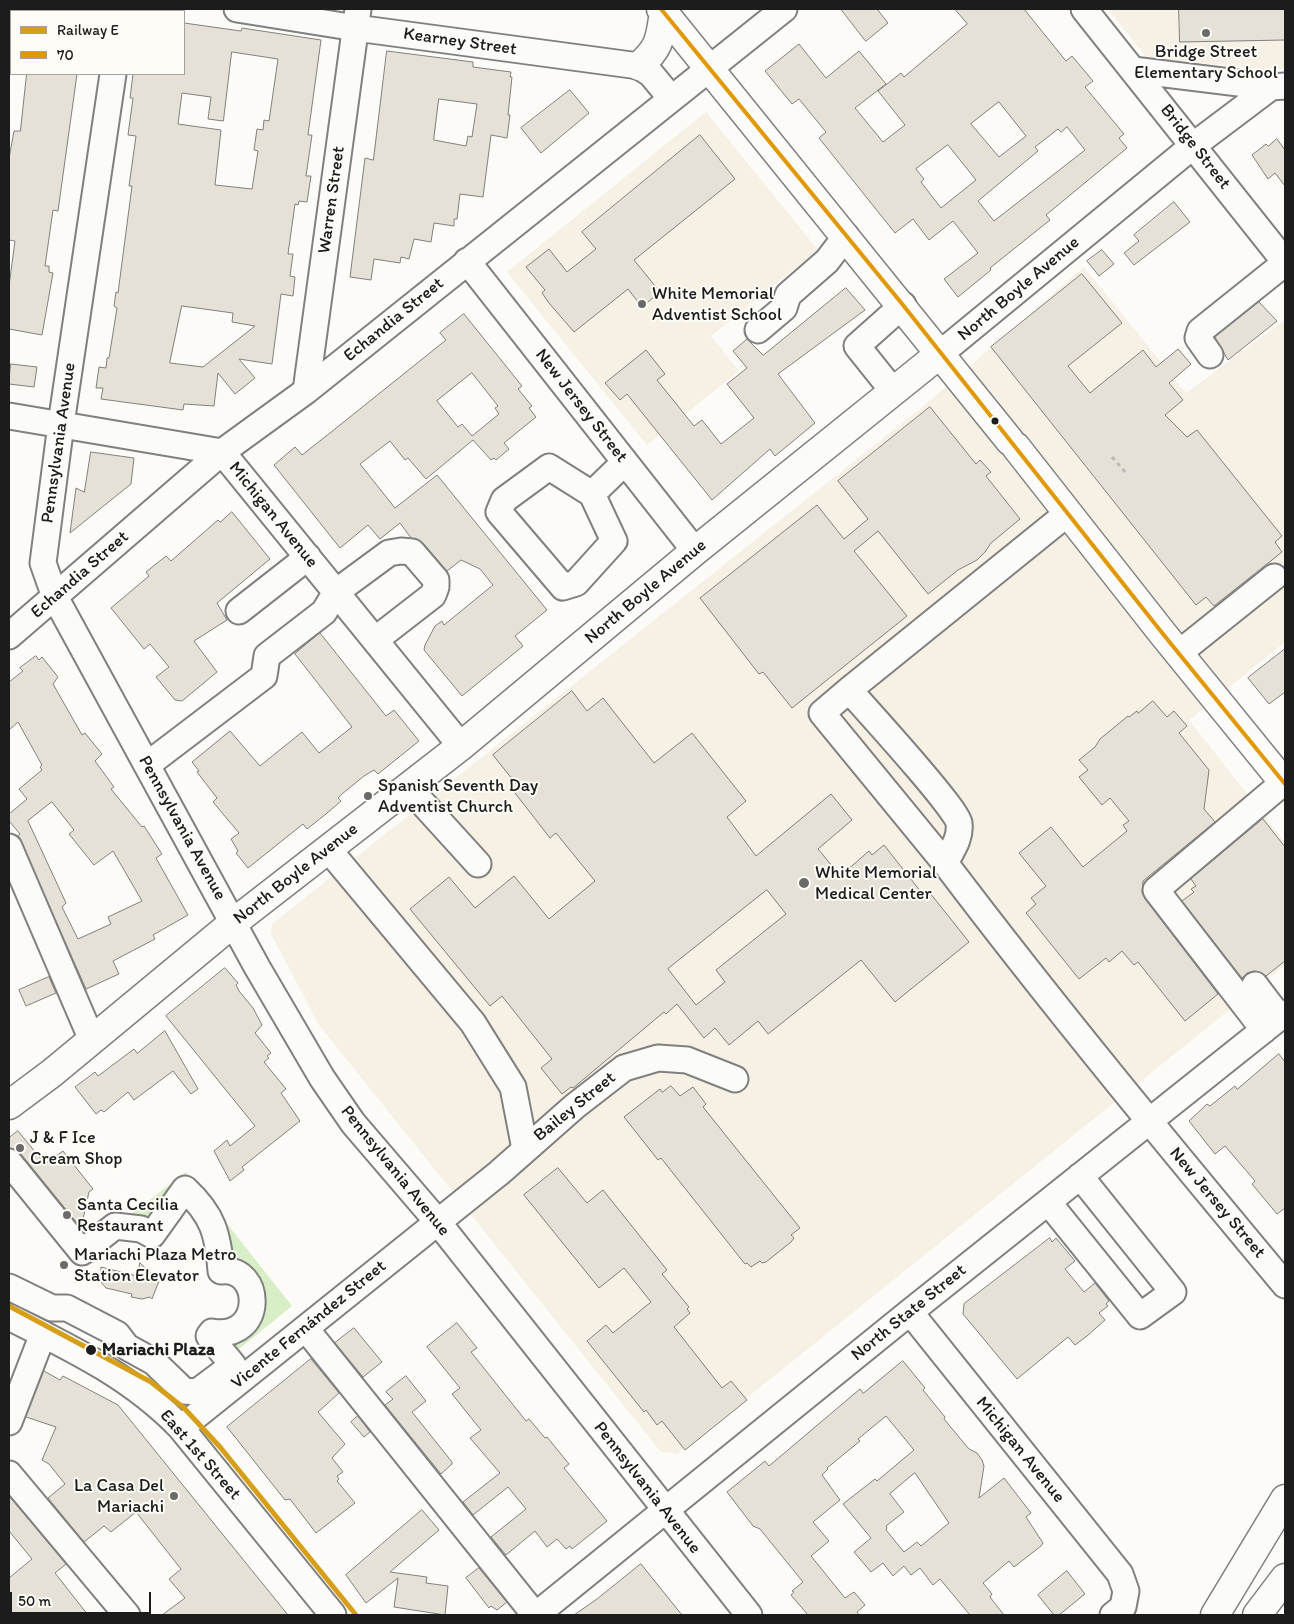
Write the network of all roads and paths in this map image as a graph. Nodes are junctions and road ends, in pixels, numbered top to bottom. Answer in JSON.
{"nodes":[{"id":1,"x":236,"y":9,"type":"edge"},
{"id":2,"x":784,"y":9,"type":"edge"},
{"id":3,"x":1084,"y":9,"type":"edge"},
{"id":4,"x":662,"y":10,"type":"edge"},
{"id":5,"x":357,"y":18,"type":"edge"},
{"id":6,"x":639,"y":66,"type":"junction"},
{"id":7,"x":708,"y":67,"type":"junction"},
{"id":8,"x":1133,"y":70,"type":"junction"},
{"id":9,"x":113,"y":75,"type":"edge"},
{"id":10,"x":1278,"y":86,"type":"edge"},
{"id":11,"x":670,"y":97,"type":"junction"},
{"id":12,"x":1194,"y":145,"type":"junction"},
{"id":13,"x":846,"y":236,"type":"junction"},
{"id":14,"x":467,"y":261,"type":"junction"},
{"id":15,"x":1285,"y":262,"type":"edge"},
{"id":16,"x":903,"y":305,"type":"junction"},
{"id":17,"x":758,"y":330,"type":"dead end"},
{"id":18,"x":941,"y":353,"type":"junction"},
{"id":19,"x":1210,"y":355,"type":"dead end"},
{"id":20,"x":306,"y":391,"type":"junction"},
{"id":21,"x":894,"y":391,"type":"junction"},
{"id":22,"x":9,"y":416,"type":"edge"},
{"id":23,"x":61,"y":424,"type":"junction"},
{"id":24,"x":222,"y":452,"type":"junction"},
{"id":25,"x":1112,"y":457,"type":"dead end"},
{"id":26,"x":626,"y":462,"type":"junction"},
{"id":27,"x":1126,"y":473,"type":"dead end"},
{"id":28,"x":592,"y":494,"type":"junction"},
{"id":29,"x":1068,"y":513,"type":"junction"},
{"id":30,"x":695,"y":551,"type":"junction"},
{"id":31,"x":308,"y":558,"type":"junction"},
{"id":32,"x":1274,"y":574,"type":"edge"},
{"id":33,"x":336,"y":592,"type":"junction"},
{"id":34,"x":55,"y":597,"type":"junction"},
{"id":35,"x":239,"y":610,"type":"dead end"},
{"id":36,"x":9,"y":636,"type":"edge"},
{"id":37,"x":375,"y":640,"type":"junction"},
{"id":38,"x":1179,"y":653,"type":"junction"},
{"id":39,"x":849,"y":690,"type":"junction"},
{"id":40,"x":461,"y":746,"type":"junction"},
{"id":41,"x":148,"y":765,"type":"junction"},
{"id":42,"x":1284,"y":783,"type":"edge"},
{"id":43,"x":408,"y":787,"type":"junction"},
{"id":44,"x":9,"y":847,"type":"edge"},
{"id":45,"x":328,"y":849,"type":"junction"},
{"id":46,"x":945,"y":862,"type":"junction"},
{"id":47,"x":478,"y":864,"type":"dead end"},
{"id":48,"x":234,"y":923,"type":"junction"},
{"id":49,"x":1255,"y":985,"type":"dead end"},
{"id":50,"x":1276,"y":1021,"type":"edge"},
{"id":51,"x":92,"y":1040,"type":"junction"},
{"id":52,"x":735,"y":1078,"type":"dead end"},
{"id":53,"x":9,"y":1105,"type":"edge"},
{"id":54,"x":1148,"y":1122,"type":"junction"},
{"id":55,"x":525,"y":1149,"type":"junction"},
{"id":56,"x":9,"y":1162,"type":"edge"},
{"id":57,"x":1086,"y":1185,"type":"junction"},
{"id":58,"x":1055,"y":1210,"type":"junction"},
{"id":59,"x":437,"y":1221,"type":"junction"},
{"id":60,"x":1285,"y":1285,"type":"edge"},
{"id":61,"x":9,"y":1288,"type":"edge"},
{"id":62,"x":910,"y":1312,"type":"junction"},
{"id":63,"x":9,"y":1317,"type":"edge"},
{"id":64,"x":306,"y":1329,"type":"junction"},
{"id":65,"x":43,"y":1334,"type":"junction"},
{"id":66,"x":9,"y":1422,"type":"edge"},
{"id":67,"x":181,"y":1428,"type":"junction"},
{"id":68,"x":9,"y":1474,"type":"edge"},
{"id":69,"x":1285,"y":1499,"type":"edge"},
{"id":70,"x":664,"y":1511,"type":"junction"},
{"id":71,"x":1285,"y":1578,"type":"edge"},
{"id":72,"x":127,"y":1615,"type":"edge"},
{"id":73,"x":332,"y":1615,"type":"edge"},
{"id":74,"x":535,"y":1615,"type":"edge"},
{"id":75,"x":749,"y":1615,"type":"edge"},
{"id":76,"x":1113,"y":1615,"type":"edge"},
{"id":77,"x":1215,"y":1615,"type":"edge"},
{"id":78,"x":1257,"y":1615,"type":"edge"}],
"edges":[{"from":1,"to":5,"type":"street","name":"Kearney Street"},
{"from":2,"to":7,"type":"street","name":"Echandia Street"},
{"from":3,"to":8,"type":"street","name":"Bridge Street"},
{"from":4,"to":6,"type":"main road"},
{"from":4,"to":7,"type":"main road"},
{"from":5,"to":6,"type":"street","name":"Kearney Street"},
{"from":5,"to":20,"type":"street","name":"Warren Street"},
{"from":6,"to":11,"type":"street"},
{"from":7,"to":11,"type":"street","name":"Echandia Street"},
{"from":7,"to":13,"type":"main road"},
{"from":8,"to":10,"type":"street"},
{"from":8,"to":12,"type":"street","name":"Bridge Street"},
{"from":9,"to":23,"type":"street","name":"Pennsylvania Avenue"},
{"from":10,"to":12,"type":"street","name":"North Boyle Avenue"},
{"from":11,"to":14,"type":"street","name":"Echandia Street"},
{"from":12,"to":15,"type":"street","name":"Bridge Street"},
{"from":12,"to":18,"type":"street","name":"North Boyle Avenue"},
{"from":13,"to":16,"type":"main road"},
{"from":13,"to":17,"type":"street"},
{"from":14,"to":20,"type":"street","name":"Echandia Street"},
{"from":14,"to":26,"type":"street","name":"New Jersey Street"},
{"from":15,"to":19,"type":"street"},
{"from":16,"to":18,"type":"main road"},
{"from":16,"to":21,"type":"street"},
{"from":18,"to":21,"type":"main road","name":"North Boyle Avenue"},
{"from":18,"to":29,"type":"main road"},
{"from":20,"to":24,"type":"street","name":"Echandia Street"},
{"from":21,"to":30,"type":"main road","name":"North Boyle Avenue"},
{"from":22,"to":23,"type":"street","name":"Michigan Avenue"},
{"from":23,"to":24,"type":"street","name":"Michigan Avenue"},
{"from":23,"to":34,"type":"street","name":"Pennsylvania Avenue"},
{"from":24,"to":31,"type":"street","name":"Michigan Avenue"},
{"from":24,"to":34,"type":"street","name":"Echandia Street"},
{"from":25,"to":27,"type":"path"},
{"from":26,"to":28,"type":"street"},
{"from":26,"to":30,"type":"street","name":"New Jersey Street"},
{"from":28,"to":28,"type":"street"},
{"from":29,"to":38,"type":"main road"},
{"from":29,"to":39,"type":"street"},
{"from":30,"to":40,"type":"main road","name":"North Boyle Avenue"},
{"from":31,"to":33,"type":"street","name":"Michigan Avenue"},
{"from":31,"to":35,"type":"street"},
{"from":32,"to":38,"type":"street"},
{"from":33,"to":37,"type":"street","name":"Michigan Avenue"},
{"from":33,"to":37,"type":"street"},
{"from":33,"to":41,"type":"street"},
{"from":34,"to":36,"type":"street","name":"Echandia Street"},
{"from":34,"to":41,"type":"street","name":"Pennsylvania Avenue"},
{"from":37,"to":40,"type":"street","name":"Michigan Avenue"},
{"from":38,"to":42,"type":"main road"},
{"from":39,"to":46,"type":"street"},
{"from":39,"to":46,"type":"street","name":"New Jersey Street"},
{"from":40,"to":43,"type":"main road","name":"North Boyle Avenue"},
{"from":41,"to":48,"type":"street","name":"Pennsylvania Avenue"},
{"from":42,"to":50,"type":"street"},
{"from":43,"to":45,"type":"main road","name":"North Boyle Avenue"},
{"from":43,"to":47,"type":"street"},
{"from":44,"to":51,"type":"street"},
{"from":45,"to":48,"type":"main road","name":"North Boyle Avenue"},
{"from":45,"to":55,"type":"street"},
{"from":46,"to":54,"type":"street","name":"New Jersey Street"},
{"from":48,"to":51,"type":"main road","name":"North Boyle Avenue"},
{"from":48,"to":59,"type":"street","name":"Pennsylvania Avenue"},
{"from":49,"to":50,"type":"street"},
{"from":50,"to":54,"type":"street","name":"North State Street"},
{"from":51,"to":53,"type":"main road","name":"North Boyle Avenue"},
{"from":52,"to":55,"type":"street","name":"Bailey Street"},
{"from":54,"to":57,"type":"street","name":"North State Street"},
{"from":54,"to":60,"type":"street","name":"New Jersey Street"},
{"from":55,"to":59,"type":"street","name":"Bailey Street"},
{"from":56,"to":61,"type":"street"},
{"from":57,"to":58,"type":"street","name":"North State Street"},
{"from":57,"to":58,"type":"street"},
{"from":58,"to":62,"type":"street","name":"North State Street"},
{"from":59,"to":64,"type":"street","name":"Vicente Fernández Street"},
{"from":59,"to":70,"type":"street","name":"Pennsylvania Avenue"},
{"from":62,"to":70,"type":"street","name":"North State Street"},
{"from":62,"to":76,"type":"street","name":"Michigan Avenue"},
{"from":63,"to":65,"type":"street","name":"East 1st Street"},
{"from":64,"to":67,"type":"street","name":"Vicente Fernández Street"},
{"from":64,"to":74,"type":"street"},
{"from":65,"to":66,"type":"street"},
{"from":65,"to":67,"type":"street","name":"East 1st Street"},
{"from":67,"to":73,"type":"street","name":"East 1st Street"},
{"from":68,"to":72,"type":"street"},
{"from":69,"to":77,"type":"main road"},
{"from":70,"to":74,"type":"street","name":"North State Street"},
{"from":70,"to":75,"type":"street","name":"Pennsylvania Avenue"},
{"from":71,"to":78,"type":"main road"}]}
